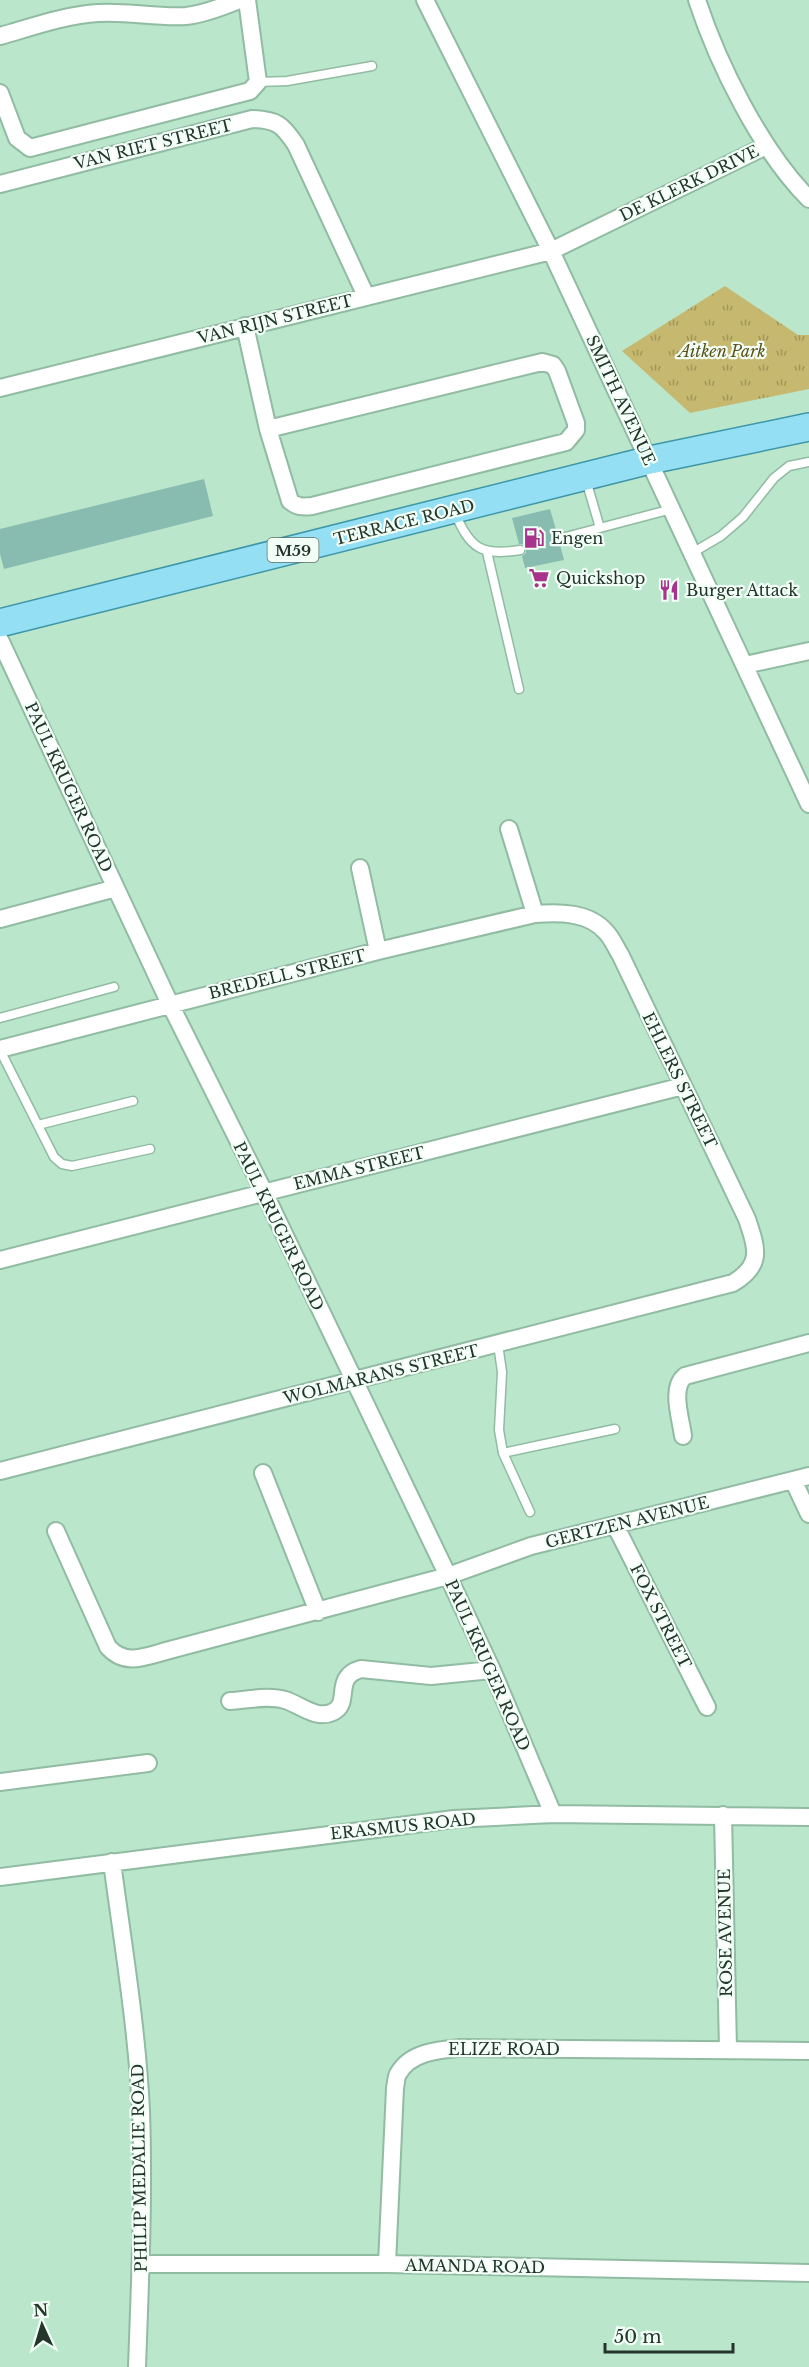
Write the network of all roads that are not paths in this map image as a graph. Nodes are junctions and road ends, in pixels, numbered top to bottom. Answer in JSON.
{"nodes":[{"id":1,"x":238,"y":0,"type":"edge"},
{"id":2,"x":247,"y":0,"type":"edge"},
{"id":3,"x":425,"y":0,"type":"edge"},
{"id":4,"x":698,"y":0,"type":"edge"},
{"id":5,"x":0,"y":36,"type":"edge"},
{"id":6,"x":372,"y":66,"type":"dead end"},
{"id":7,"x":258,"y":82,"type":"junction"},
{"id":8,"x":0,"y":93,"type":"edge"},
{"id":9,"x":766,"y":146,"type":"junction"},
{"id":10,"x":0,"y":184,"type":"edge"},
{"id":11,"x":809,"y":200,"type":"edge"},
{"id":12,"x":551,"y":251,"type":"junction"},
{"id":13,"x":366,"y":296,"type":"junction"},
{"id":14,"x":245,"y":326,"type":"junction"},
{"id":15,"x":0,"y":388,"type":"edge"},
{"id":16,"x":809,"y":427,"type":"edge"},
{"id":17,"x":268,"y":429,"type":"junction"},
{"id":18,"x":650,"y":460,"type":"junction"},
{"id":19,"x":809,"y":462,"type":"edge"},
{"id":20,"x":585,"y":476,"type":"junction"},
{"id":21,"x":453,"y":509,"type":"junction"},
{"id":22,"x":672,"y":509,"type":"junction"},
{"id":23,"x":600,"y":528,"type":"junction"},
{"id":24,"x":558,"y":539,"type":"dead end"},
{"id":25,"x":520,"y":550,"type":"dead end"},
{"id":26,"x":487,"y":552,"type":"junction"},
{"id":27,"x":693,"y":553,"type":"junction"},
{"id":28,"x":0,"y":624,"type":"edge"},
{"id":29,"x":0,"y":640,"type":"edge"},
{"id":30,"x":809,"y":651,"type":"edge"},
{"id":31,"x":745,"y":665,"type":"junction"},
{"id":32,"x":519,"y":689,"type":"dead end"},
{"id":33,"x":809,"y":804,"type":"edge"},
{"id":34,"x":509,"y":830,"type":"dead end"},
{"id":35,"x":360,"y":868,"type":"dead end"},
{"id":36,"x":116,"y":888,"type":"junction"},
{"id":37,"x":535,"y":914,"type":"junction"},
{"id":38,"x":576,"y":915,"type":"joint"},
{"id":39,"x":0,"y":919,"type":"edge"},
{"id":40,"x":378,"y":951,"type":"junction"},
{"id":41,"x":114,"y":987,"type":"dead end"},
{"id":42,"x":170,"y":1004,"type":"junction"},
{"id":43,"x":0,"y":1018,"type":"edge"},
{"id":44,"x":0,"y":1050,"type":"edge"},
{"id":45,"x":683,"y":1086,"type":"junction"},
{"id":46,"x":133,"y":1101,"type":"dead end"},
{"id":47,"x":38,"y":1125,"type":"junction"},
{"id":48,"x":150,"y":1149,"type":"dead end"},
{"id":49,"x":264,"y":1192,"type":"junction"},
{"id":50,"x":0,"y":1260,"type":"edge"},
{"id":51,"x":754,"y":1263,"type":"joint"},
{"id":52,"x":809,"y":1343,"type":"edge"},
{"id":53,"x":498,"y":1344,"type":"junction"},
{"id":54,"x":353,"y":1381,"type":"junction"},
{"id":55,"x":615,"y":1429,"type":"dead end"},
{"id":56,"x":683,"y":1436,"type":"dead end"},
{"id":57,"x":503,"y":1453,"type":"junction"},
{"id":58,"x":0,"y":1471,"type":"edge"},
{"id":59,"x":262,"y":1473,"type":"dead end"},
{"id":60,"x":801,"y":1478,"type":"edge"},
{"id":61,"x":530,"y":1512,"type":"dead end"},
{"id":62,"x":809,"y":1514,"type":"edge"},
{"id":63,"x":615,"y":1525,"type":"junction"},
{"id":64,"x":56,"y":1531,"type":"dead end"},
{"id":65,"x":448,"y":1576,"type":"junction"},
{"id":66,"x":318,"y":1612,"type":"junction"},
{"id":67,"x":492,"y":1670,"type":"junction"},
{"id":68,"x":230,"y":1701,"type":"dead end"},
{"id":69,"x":707,"y":1707,"type":"dead end"},
{"id":70,"x":148,"y":1763,"type":"dead end"},
{"id":71,"x":0,"y":1782,"type":"edge"},
{"id":72,"x":553,"y":1814,"type":"junction"},
{"id":73,"x":723,"y":1815,"type":"junction"},
{"id":74,"x":809,"y":1817,"type":"edge"},
{"id":75,"x":112,"y":1862,"type":"junction"},
{"id":76,"x":0,"y":1877,"type":"edge"},
{"id":77,"x":728,"y":2050,"type":"junction"},
{"id":78,"x":809,"y":2052,"type":"edge"},
{"id":79,"x":141,"y":2264,"type":"junction"},
{"id":80,"x":387,"y":2264,"type":"junction"},
{"id":81,"x":809,"y":2273,"type":"edge"},
{"id":82,"x":137,"y":2367,"type":"edge"}],
"edges":[{"from":1,"to":5,"type":"street"},
{"from":2,"to":7,"type":"street"},
{"from":3,"to":12,"type":"street","name":"SMITH AVENUE"},
{"from":4,"to":9,"type":"street"},
{"from":6,"to":7,"type":"lane"},
{"from":7,"to":8,"type":"street"},
{"from":9,"to":11,"type":"street","name":"DE KLERK DRIVE"},
{"from":9,"to":12,"type":"street","name":"DE KLERK DRIVE"},
{"from":10,"to":13,"type":"street","name":"VAN RIET STREET"},
{"from":12,"to":13,"type":"street","name":"VAN RIJN STREET"},
{"from":12,"to":18,"type":"street","name":"SMITH AVENUE"},
{"from":13,"to":14,"type":"street","name":"VAN RIJN STREET"},
{"from":14,"to":15,"type":"street","name":"VAN RIJN STREET"},
{"from":14,"to":17,"type":"street"},
{"from":16,"to":18,"type":"main road","name":"TERRACE ROAD","number":"M59"},
{"from":17,"to":17,"type":"street"},
{"from":18,"to":20,"type":"main road","name":"TERRACE ROAD","number":"M59"},
{"from":18,"to":22,"type":"street","name":"SMITH AVENUE"},
{"from":19,"to":27,"type":"lane"},
{"from":20,"to":21,"type":"main road","name":"TERRACE ROAD","number":"M59"},
{"from":20,"to":23,"type":"lane"},
{"from":21,"to":26,"type":"lane"},
{"from":21,"to":28,"type":"main road","name":"TERRACE ROAD","number":"M59"},
{"from":22,"to":23,"type":"lane"},
{"from":22,"to":27,"type":"street","name":"SMITH AVENUE"},
{"from":23,"to":24,"type":"lane"},
{"from":25,"to":26,"type":"lane"},
{"from":26,"to":32,"type":"lane"},
{"from":27,"to":31,"type":"street","name":"SMITH AVENUE"},
{"from":29,"to":36,"type":"street","name":"PAUL KRUGER ROAD"},
{"from":30,"to":31,"type":"street"},
{"from":31,"to":33,"type":"street","name":"SMITH AVENUE"},
{"from":34,"to":37,"type":"street"},
{"from":35,"to":40,"type":"street"},
{"from":36,"to":39,"type":"street"},
{"from":36,"to":42,"type":"street","name":"PAUL KRUGER ROAD"},
{"from":37,"to":38,"type":"street","name":"BREDELL STREET"},
{"from":37,"to":40,"type":"street","name":"BREDELL STREET"},
{"from":38,"to":45,"type":"street","name":"EHLERS STREET"},
{"from":40,"to":42,"type":"street","name":"BREDELL STREET"},
{"from":41,"to":43,"type":"lane"},
{"from":42,"to":44,"type":"street","name":"BREDELL STREET"},
{"from":42,"to":49,"type":"street","name":"PAUL KRUGER ROAD"},
{"from":44,"to":47,"type":"lane"},
{"from":45,"to":49,"type":"street","name":"EMMA STREET"},
{"from":45,"to":51,"type":"street","name":"EHLERS STREET"},
{"from":46,"to":47,"type":"lane"},
{"from":47,"to":48,"type":"lane"},
{"from":49,"to":50,"type":"street","name":"EMMA STREET"},
{"from":49,"to":54,"type":"street","name":"PAUL KRUGER ROAD"},
{"from":51,"to":53,"type":"street","name":"WOLMARANS STREET"},
{"from":52,"to":56,"type":"street"},
{"from":53,"to":54,"type":"street","name":"WOLMARANS STREET"},
{"from":53,"to":57,"type":"lane"},
{"from":54,"to":58,"type":"street","name":"WOLMARANS STREET"},
{"from":54,"to":65,"type":"street","name":"PAUL KRUGER ROAD"},
{"from":55,"to":57,"type":"lane"},
{"from":57,"to":61,"type":"lane"},
{"from":59,"to":66,"type":"street"},
{"from":60,"to":62,"type":"street"},
{"from":60,"to":63,"type":"street","name":"GERTZEN AVENUE"},
{"from":63,"to":65,"type":"street","name":"GERTZEN AVENUE"},
{"from":63,"to":69,"type":"street","name":"FOX STREET"},
{"from":64,"to":66,"type":"street","name":"GERTZEN AVENUE"},
{"from":65,"to":66,"type":"street","name":"GERTZEN AVENUE"},
{"from":65,"to":67,"type":"street","name":"PAUL KRUGER ROAD"},
{"from":67,"to":68,"type":"street"},
{"from":67,"to":72,"type":"street","name":"PAUL KRUGER ROAD"},
{"from":70,"to":71,"type":"street"},
{"from":72,"to":73,"type":"street","name":"ERASMUS ROAD"},
{"from":72,"to":75,"type":"street","name":"ERASMUS ROAD"},
{"from":73,"to":74,"type":"street","name":"ERASMUS ROAD"},
{"from":73,"to":77,"type":"street","name":"ROSE AVENUE"},
{"from":75,"to":76,"type":"street","name":"ERASMUS ROAD"},
{"from":75,"to":79,"type":"street","name":"PHILIP MEDALIE ROAD"},
{"from":77,"to":78,"type":"street","name":"ELIZE ROAD"},
{"from":77,"to":80,"type":"street","name":"ELIZE ROAD"},
{"from":79,"to":80,"type":"street","name":"AMANDA ROAD"},
{"from":79,"to":82,"type":"street","name":"PHILIP MEDALIE ROAD"},
{"from":80,"to":81,"type":"street","name":"AMANDA ROAD"}]}
